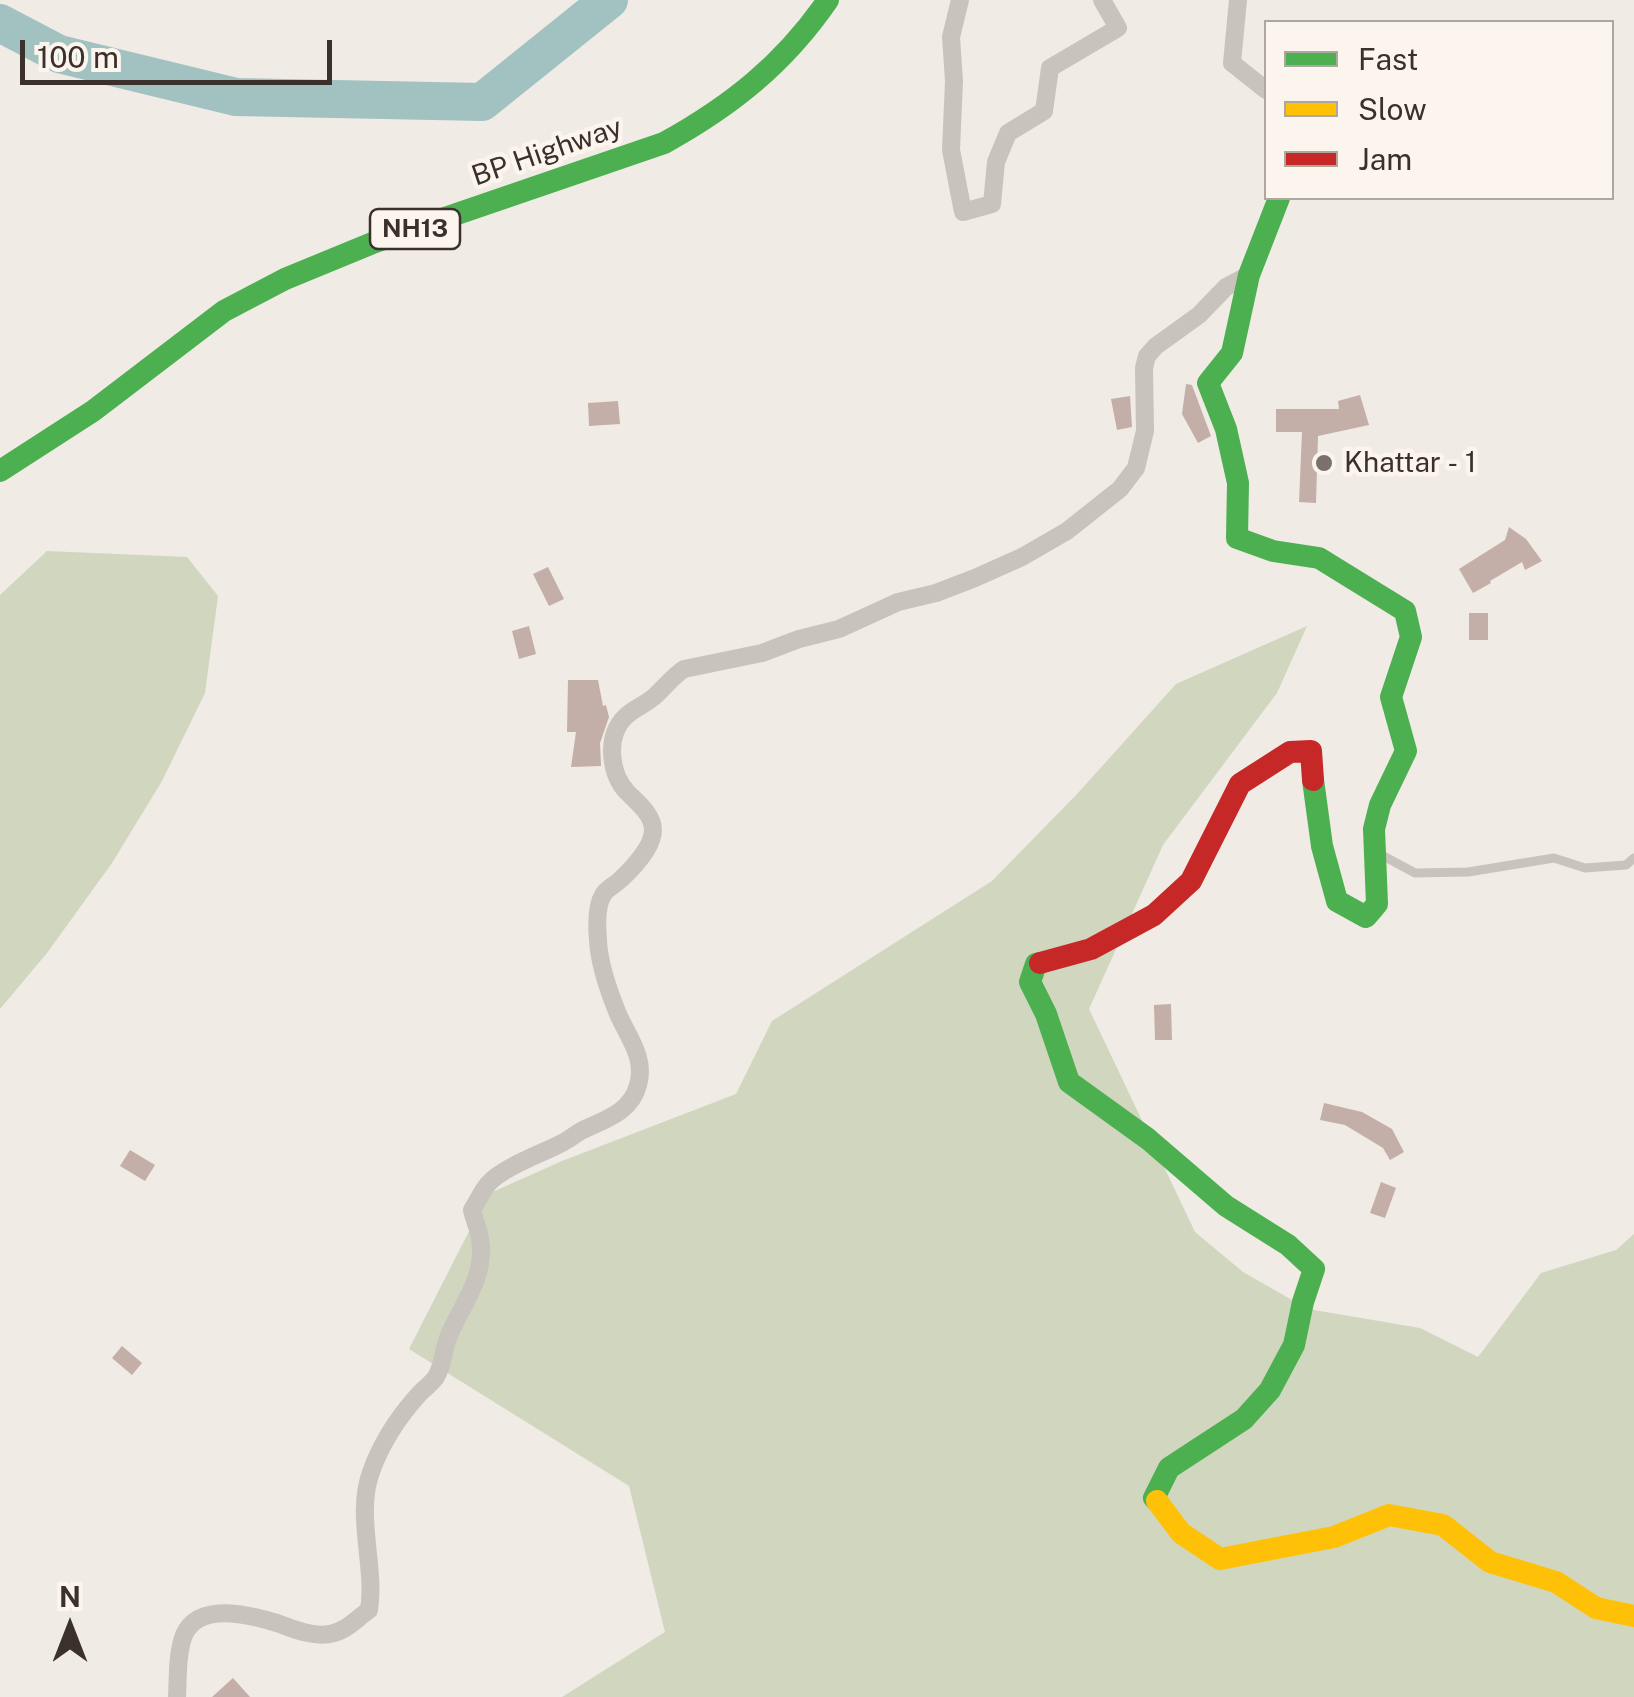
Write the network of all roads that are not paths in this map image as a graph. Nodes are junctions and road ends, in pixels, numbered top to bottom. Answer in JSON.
{"nodes":[{"id":1,"x":828,"y":0,"type":"edge"},
{"id":2,"x":960,"y":0,"type":"edge"},
{"id":3,"x":1102,"y":0,"type":"edge"},
{"id":4,"x":1238,"y":0,"type":"edge"},
{"id":5,"x":1264,"y":88,"type":"edge"},
{"id":6,"x":1279,"y":200,"type":"edge"},
{"id":7,"x":1250,"y":275,"type":"junction"},
{"id":8,"x":0,"y":471,"type":"edge"},
{"id":9,"x":1376,"y":852,"type":"junction"},
{"id":10,"x":1634,"y":858,"type":"edge"},
{"id":11,"x":1634,"y":1616,"type":"edge"},
{"id":12,"x":176,"y":1697,"type":"edge"}],
"edges":[{"from":1,"to":8,"type":"main road","name":"BP Highway","number":"NH13"},
{"from":2,"to":3,"type":"street"},
{"from":4,"to":5,"type":"street"},
{"from":6,"to":7,"type":"main road"},
{"from":7,"to":9,"type":"main road"},
{"from":7,"to":12,"type":"street"},
{"from":9,"to":10,"type":"lane"},
{"from":9,"to":11,"type":"main road"}]}
